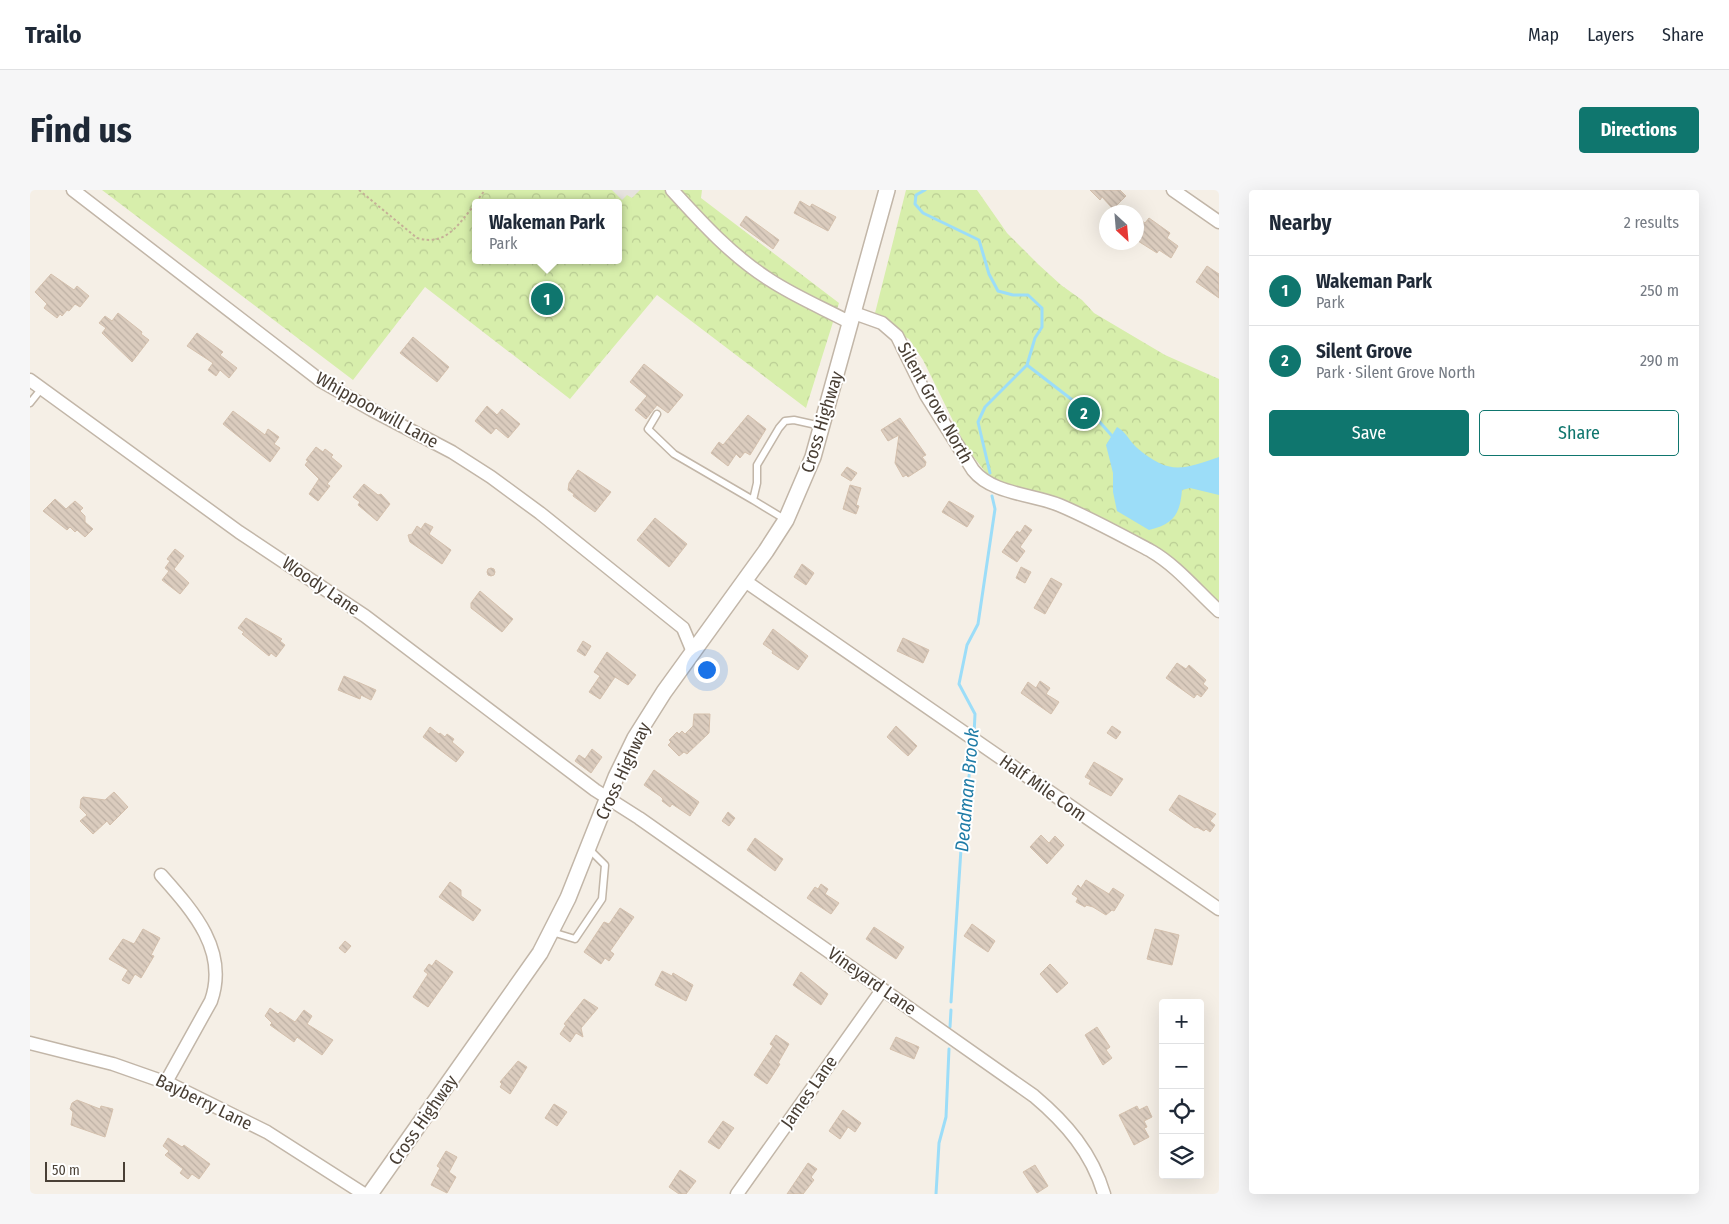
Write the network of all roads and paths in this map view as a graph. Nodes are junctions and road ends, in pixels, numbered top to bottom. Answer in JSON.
{"nodes":[{"id":1,"x":73,"y":190,"type":"edge"},
{"id":2,"x":359,"y":190,"type":"edge"},
{"id":3,"x":672,"y":190,"type":"edge"},
{"id":4,"x":888,"y":190,"type":"edge"},
{"id":5,"x":1174,"y":190,"type":"edge"},
{"id":6,"x":472,"y":208,"type":"edge"},
{"id":7,"x":1219,"y":222,"type":"edge"},
{"id":8,"x":853,"y":318,"type":"junction"},
{"id":9,"x":30,"y":380,"type":"edge"},
{"id":10,"x":42,"y":388,"type":"junction"},
{"id":11,"x":30,"y":403,"type":"edge"},
{"id":12,"x":657,"y":414,"type":"dead end"},
{"id":13,"x":822,"y":426,"type":"junction"},
{"id":14,"x":753,"y":500,"type":"junction"},
{"id":15,"x":786,"y":520,"type":"junction"},
{"id":16,"x":745,"y":581,"type":"junction"},
{"id":17,"x":1219,"y":611,"type":"edge"},
{"id":18,"x":683,"y":628,"type":"junction"},
{"id":19,"x":707,"y":633,"type":"junction"},
{"id":20,"x":693,"y":652,"type":"junction"},
{"id":21,"x":608,"y":798,"type":"junction"},
{"id":22,"x":588,"y":848,"type":"junction"},
{"id":23,"x":161,"y":875,"type":"dead end"},
{"id":24,"x":1219,"y":909,"type":"edge"},
{"id":25,"x":552,"y":932,"type":"junction"},
{"id":26,"x":882,"y":990,"type":"junction"},
{"id":27,"x":30,"y":1043,"type":"edge"},
{"id":28,"x":166,"y":1082,"type":"junction"},
{"id":29,"x":364,"y":1194,"type":"edge"},
{"id":30,"x":370,"y":1194,"type":"edge"},
{"id":31,"x":737,"y":1194,"type":"edge"},
{"id":32,"x":1104,"y":1194,"type":"edge"}],
"edges":[{"from":1,"to":18,"type":"street","name":"Whippoorwill Lane"},
{"from":2,"to":6,"type":"path"},
{"from":3,"to":8,"type":"street","name":"Silent Grove North"},
{"from":4,"to":8,"type":"street","name":"Cross Highway"},
{"from":5,"to":7,"type":"street"},
{"from":8,"to":13,"type":"street","name":"Cross Highway"},
{"from":8,"to":17,"type":"street","name":"Silent Grove North"},
{"from":9,"to":10,"type":"street","name":"Woody Lane"},
{"from":10,"to":11,"type":"lane"},
{"from":10,"to":21,"type":"street","name":"Woody Lane"},
{"from":12,"to":14,"type":"lane"},
{"from":13,"to":14,"type":"lane"},
{"from":13,"to":15,"type":"street","name":"Cross Highway"},
{"from":14,"to":15,"type":"lane"},
{"from":15,"to":16,"type":"street","name":"Cross Highway"},
{"from":16,"to":19,"type":"street","name":"Cross Highway"},
{"from":16,"to":24,"type":"street","name":"Half Mile Com"},
{"from":18,"to":19,"type":"street","name":"Whippoorwill Lane"},
{"from":18,"to":20,"type":"street","name":"Whippoorwill Lane"},
{"from":19,"to":20,"type":"street","name":"Cross Highway"},
{"from":20,"to":21,"type":"street","name":"Cross Highway"},
{"from":21,"to":22,"type":"street","name":"Cross Highway"},
{"from":21,"to":26,"type":"street","name":"Vineyard Lane"},
{"from":22,"to":25,"type":"street","name":"Cross Highway"},
{"from":22,"to":25,"type":"lane"},
{"from":23,"to":28,"type":"street"},
{"from":25,"to":30,"type":"street","name":"Cross Highway"},
{"from":26,"to":31,"type":"street","name":"James Lane"},
{"from":26,"to":32,"type":"street","name":"Vineyard Lane"},
{"from":27,"to":28,"type":"street","name":"Bayberry Lane"},
{"from":28,"to":29,"type":"street","name":"Bayberry Lane"}]}
